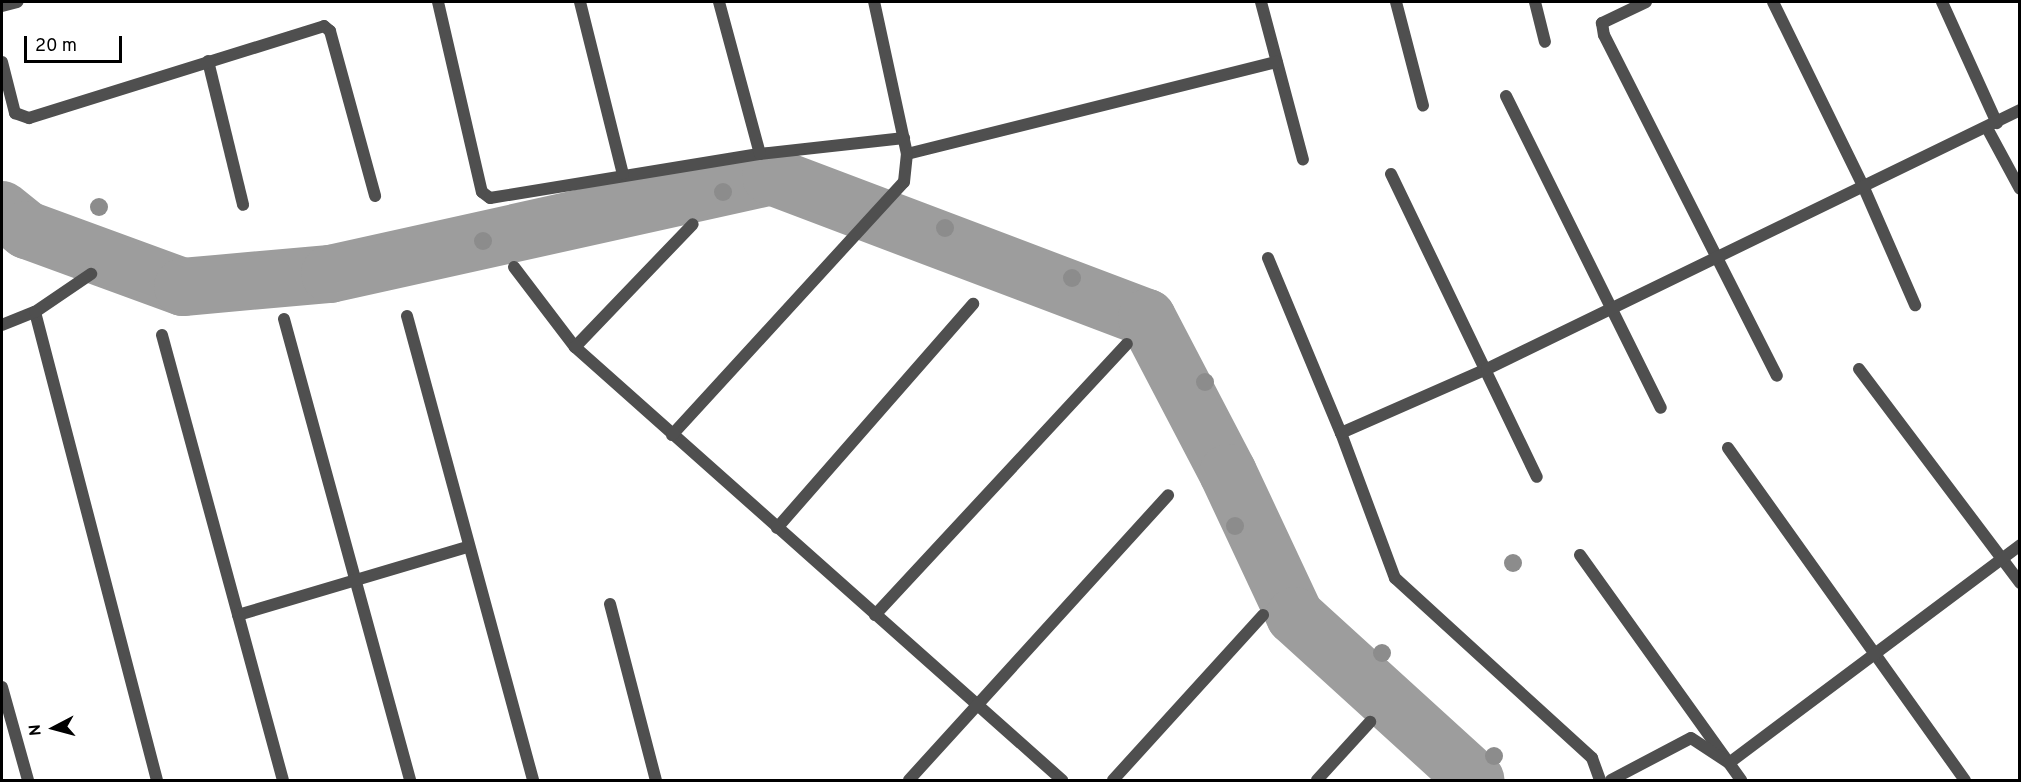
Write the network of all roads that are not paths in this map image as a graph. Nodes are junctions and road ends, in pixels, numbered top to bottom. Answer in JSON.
{"nodes":[{"id":1,"x":17,"y":2,"type":"edge"},
{"id":2,"x":438,"y":2,"type":"edge"},
{"id":3,"x":580,"y":2,"type":"edge"},
{"id":4,"x":719,"y":2,"type":"edge"},
{"id":5,"x":876,"y":2,"type":"edge"},
{"id":6,"x":1261,"y":2,"type":"edge"},
{"id":7,"x":1396,"y":2,"type":"edge"},
{"id":8,"x":1535,"y":2,"type":"edge"},
{"id":9,"x":1646,"y":2,"type":"edge"},
{"id":10,"x":1773,"y":2,"type":"edge"},
{"id":11,"x":1942,"y":2,"type":"edge"},
{"id":12,"x":2,"y":6,"type":"edge"},
{"id":13,"x":1545,"y":42,"type":"dead end"},
{"id":14,"x":208,"y":61,"type":"junction"},
{"id":15,"x":2,"y":62,"type":"edge"},
{"id":16,"x":1277,"y":63,"type":"junction"},
{"id":17,"x":1506,"y":96,"type":"dead end"},
{"id":18,"x":1423,"y":106,"type":"dead end"},
{"id":19,"x":2019,"y":110,"type":"edge"},
{"id":20,"x":1992,"y":125,"type":"junction"},
{"id":21,"x":904,"y":138,"type":"junction"},
{"id":22,"x":760,"y":154,"type":"junction"},
{"id":23,"x":907,"y":154,"type":"junction"},
{"id":24,"x":1303,"y":160,"type":"dead end"},
{"id":25,"x":623,"y":174,"type":"junction"},
{"id":26,"x":1391,"y":174,"type":"dead end"},
{"id":27,"x":1864,"y":188,"type":"junction"},
{"id":28,"x":2019,"y":189,"type":"edge"},
{"id":29,"x":375,"y":196,"type":"dead end"},
{"id":30,"x":243,"y":205,"type":"dead end"},
{"id":31,"x":693,"y":224,"type":"dead end"},
{"id":32,"x":1268,"y":258,"type":"dead end"},
{"id":33,"x":1716,"y":258,"type":"junction"},
{"id":34,"x":514,"y":267,"type":"dead end"},
{"id":35,"x":91,"y":274,"type":"dead end"},
{"id":36,"x":973,"y":304,"type":"dead end"},
{"id":37,"x":1915,"y":306,"type":"dead end"},
{"id":38,"x":1612,"y":309,"type":"junction"},
{"id":39,"x":35,"y":312,"type":"junction"},
{"id":40,"x":407,"y":316,"type":"dead end"},
{"id":41,"x":284,"y":319,"type":"dead end"},
{"id":42,"x":2,"y":325,"type":"edge"},
{"id":43,"x":162,"y":335,"type":"dead end"},
{"id":44,"x":1127,"y":344,"type":"dead end"},
{"id":45,"x":575,"y":347,"type":"junction"},
{"id":46,"x":1487,"y":369,"type":"junction"},
{"id":47,"x":1859,"y":369,"type":"dead end"},
{"id":48,"x":1777,"y":376,"type":"dead end"},
{"id":49,"x":1661,"y":408,"type":"dead end"},
{"id":50,"x":1341,"y":434,"type":"junction"},
{"id":51,"x":672,"y":435,"type":"junction"},
{"id":52,"x":1728,"y":448,"type":"dead end"},
{"id":53,"x":1537,"y":477,"type":"dead end"},
{"id":54,"x":1168,"y":495,"type":"dead end"},
{"id":55,"x":777,"y":528,"type":"junction"},
{"id":56,"x":2019,"y":545,"type":"edge"},
{"id":57,"x":467,"y":547,"type":"junction"},
{"id":58,"x":1580,"y":555,"type":"dead end"},
{"id":59,"x":2002,"y":558,"type":"junction"},
{"id":60,"x":354,"y":580,"type":"junction"},
{"id":61,"x":2019,"y":583,"type":"edge"},
{"id":62,"x":610,"y":604,"type":"dead end"},
{"id":63,"x":238,"y":615,"type":"junction"},
{"id":64,"x":875,"y":615,"type":"junction"},
{"id":65,"x":1263,"y":615,"type":"dead end"},
{"id":66,"x":1873,"y":654,"type":"junction"},
{"id":67,"x":2,"y":687,"type":"edge"},
{"id":68,"x":978,"y":706,"type":"junction"},
{"id":69,"x":1370,"y":722,"type":"dead end"},
{"id":70,"x":1729,"y":763,"type":"junction"},
{"id":71,"x":28,"y":780,"type":"edge"},
{"id":72,"x":157,"y":780,"type":"edge"},
{"id":73,"x":283,"y":780,"type":"edge"},
{"id":74,"x":410,"y":780,"type":"edge"},
{"id":75,"x":533,"y":780,"type":"edge"},
{"id":76,"x":656,"y":780,"type":"edge"},
{"id":77,"x":909,"y":780,"type":"edge"},
{"id":78,"x":1062,"y":780,"type":"edge"},
{"id":79,"x":1113,"y":780,"type":"edge"},
{"id":80,"x":1317,"y":780,"type":"edge"},
{"id":81,"x":1600,"y":780,"type":"edge"},
{"id":82,"x":1611,"y":780,"type":"edge"},
{"id":83,"x":1741,"y":780,"type":"edge"},
{"id":84,"x":1965,"y":780,"type":"edge"}],
"edges":[{"from":1,"to":12,"type":"street"},
{"from":2,"to":25,"type":"street"},
{"from":3,"to":25,"type":"street"},
{"from":4,"to":22,"type":"street"},
{"from":5,"to":21,"type":"street"},
{"from":6,"to":16,"type":"street"},
{"from":7,"to":18,"type":"street"},
{"from":8,"to":13,"type":"street"},
{"from":9,"to":33,"type":"street"},
{"from":10,"to":27,"type":"street"},
{"from":11,"to":20,"type":"street"},
{"from":14,"to":15,"type":"street"},
{"from":14,"to":29,"type":"street"},
{"from":14,"to":30,"type":"street"},
{"from":16,"to":23,"type":"street"},
{"from":16,"to":24,"type":"street"},
{"from":17,"to":38,"type":"street"},
{"from":19,"to":20,"type":"street"},
{"from":20,"to":27,"type":"street"},
{"from":20,"to":28,"type":"street"},
{"from":21,"to":22,"type":"street"},
{"from":21,"to":23,"type":"street"},
{"from":22,"to":25,"type":"street"},
{"from":23,"to":51,"type":"street"},
{"from":26,"to":46,"type":"street"},
{"from":27,"to":33,"type":"street"},
{"from":27,"to":37,"type":"street"},
{"from":31,"to":45,"type":"street"},
{"from":32,"to":50,"type":"street"},
{"from":33,"to":38,"type":"street"},
{"from":33,"to":48,"type":"street"},
{"from":34,"to":45,"type":"street"},
{"from":35,"to":39,"type":"street"},
{"from":36,"to":55,"type":"street"},
{"from":38,"to":46,"type":"street"},
{"from":38,"to":49,"type":"street"},
{"from":39,"to":42,"type":"street"},
{"from":39,"to":72,"type":"street"},
{"from":40,"to":57,"type":"street"},
{"from":41,"to":60,"type":"street"},
{"from":43,"to":63,"type":"street"},
{"from":44,"to":64,"type":"street"},
{"from":45,"to":51,"type":"street"},
{"from":46,"to":50,"type":"street"},
{"from":46,"to":53,"type":"street"},
{"from":47,"to":59,"type":"street"},
{"from":50,"to":81,"type":"street"},
{"from":51,"to":55,"type":"street"},
{"from":52,"to":66,"type":"street"},
{"from":54,"to":68,"type":"street"},
{"from":55,"to":64,"type":"street"},
{"from":56,"to":59,"type":"street"},
{"from":57,"to":60,"type":"street"},
{"from":57,"to":75,"type":"street"},
{"from":58,"to":70,"type":"street"},
{"from":59,"to":61,"type":"street"},
{"from":59,"to":66,"type":"street"},
{"from":60,"to":63,"type":"street"},
{"from":60,"to":74,"type":"street"},
{"from":62,"to":76,"type":"street"},
{"from":63,"to":73,"type":"street"},
{"from":64,"to":68,"type":"street"},
{"from":65,"to":79,"type":"street"},
{"from":66,"to":70,"type":"street"},
{"from":66,"to":84,"type":"street"},
{"from":67,"to":71,"type":"street"},
{"from":68,"to":77,"type":"street"},
{"from":68,"to":78,"type":"street"},
{"from":69,"to":80,"type":"street"},
{"from":70,"to":82,"type":"street"},
{"from":70,"to":83,"type":"street"}]}
